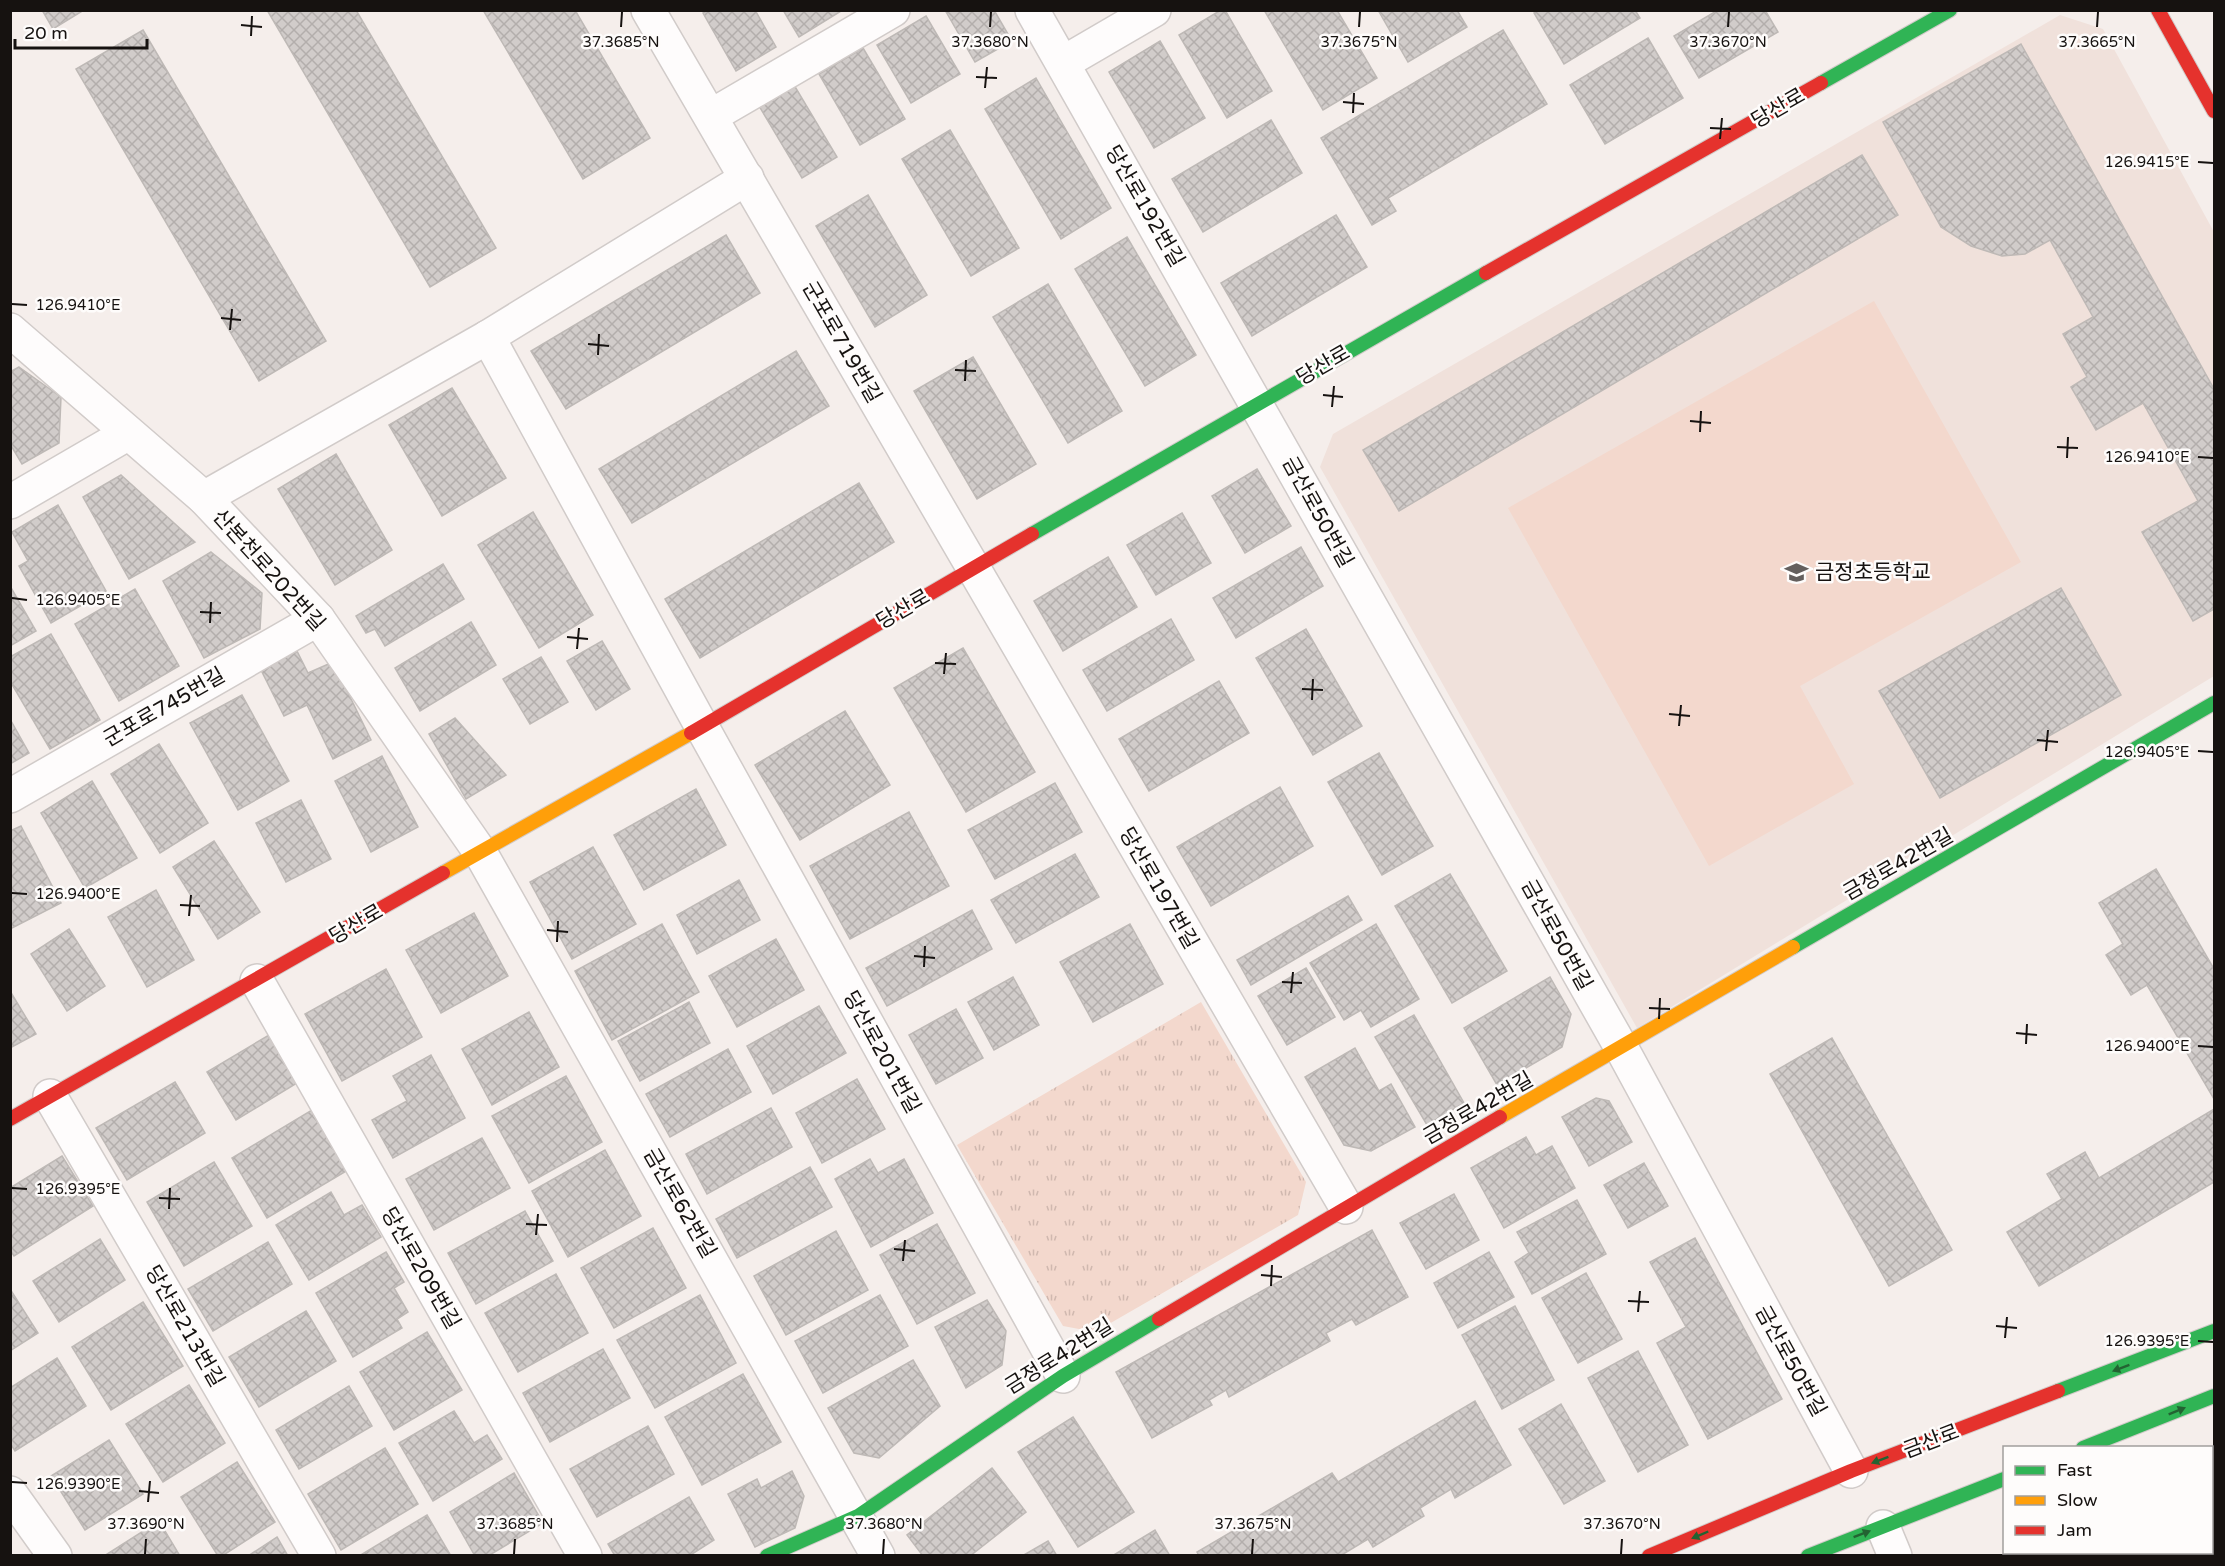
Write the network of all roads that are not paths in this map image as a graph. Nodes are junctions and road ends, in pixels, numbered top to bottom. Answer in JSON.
{"nodes":[{"id":1,"x":648,"y":10,"type":"edge"},
{"id":2,"x":893,"y":10,"type":"edge"},
{"id":3,"x":1032,"y":10,"type":"edge"},
{"id":4,"x":1154,"y":10,"type":"edge"},
{"id":5,"x":1950,"y":10,"type":"edge"},
{"id":6,"x":2158,"y":10,"type":"edge"},
{"id":7,"x":1062,"y":63,"type":"junction"},
{"id":8,"x":2214,"y":111,"type":"edge"},
{"id":9,"x":711,"y":116,"type":"junction"},
{"id":10,"x":747,"y":178,"type":"junction"},
{"id":11,"x":10,"y":330,"type":"edge"},
{"id":12,"x":488,"y":337,"type":"junction"},
{"id":13,"x":1257,"y":403,"type":"junction"},
{"id":14,"x":127,"y":434,"type":"junction"},
{"id":15,"x":204,"y":498,"type":"junction"},
{"id":16,"x":10,"y":502,"type":"edge"},
{"id":17,"x":972,"y":569,"type":"junction"},
{"id":18,"x":318,"y":619,"type":"junction"},
{"id":19,"x":2214,"y":703,"type":"edge"},
{"id":20,"x":702,"y":727,"type":"junction"},
{"id":21,"x":10,"y":796,"type":"edge"},
{"id":22,"x":480,"y":852,"type":"junction"},
{"id":23,"x":257,"y":981,"type":"junction"},
{"id":24,"x":1622,"y":1049,"type":"junction"},
{"id":25,"x":50,"y":1096,"type":"junction"},
{"id":26,"x":10,"y":1119,"type":"edge"},
{"id":27,"x":1346,"y":1207,"type":"junction"},
{"id":28,"x":2214,"y":1331,"type":"edge"},
{"id":29,"x":1063,"y":1376,"type":"junction"},
{"id":30,"x":2214,"y":1396,"type":"edge"},
{"id":31,"x":2088,"y":1446,"type":"edge"},
{"id":32,"x":1851,"y":1471,"type":"junction"},
{"id":33,"x":2003,"y":1480,"type":"edge"},
{"id":34,"x":10,"y":1493,"type":"edge"},
{"id":35,"x":858,"y":1516,"type":"junction"},
{"id":36,"x":1889,"y":1541,"type":"edge"},
{"id":37,"x":55,"y":1556,"type":"edge"},
{"id":38,"x":320,"y":1556,"type":"edge"},
{"id":39,"x":585,"y":1556,"type":"edge"},
{"id":40,"x":767,"y":1556,"type":"edge"},
{"id":41,"x":878,"y":1556,"type":"edge"},
{"id":42,"x":1649,"y":1556,"type":"edge"},
{"id":43,"x":1808,"y":1556,"type":"edge"}],
"edges":[{"from":1,"to":9,"type":"street","name":"군포로719번길"},
{"from":2,"to":9,"type":"street"},
{"from":3,"to":7,"type":"street","name":"당산로192번길"},
{"from":4,"to":7,"type":"street"},
{"from":5,"to":13,"type":"street","name":"당산로"},
{"from":6,"to":8,"type":"street"},
{"from":7,"to":13,"type":"street","name":"당산로192번길"},
{"from":9,"to":10,"type":"street","name":"군포로719번길"},
{"from":10,"to":12,"type":"street"},
{"from":10,"to":17,"type":"street","name":"군포로719번길"},
{"from":11,"to":14,"type":"street","name":"산본천로202번길"},
{"from":12,"to":15,"type":"street"},
{"from":12,"to":20,"type":"street"},
{"from":13,"to":17,"type":"street","name":"당산로"},
{"from":13,"to":24,"type":"street","name":"금산로50번길"},
{"from":14,"to":15,"type":"street","name":"산본천로202번길"},
{"from":14,"to":16,"type":"street"},
{"from":15,"to":18,"type":"street","name":"산본천로202번길"},
{"from":17,"to":20,"type":"street","name":"당산로"},
{"from":17,"to":27,"type":"street","name":"당산로197번길"},
{"from":18,"to":21,"type":"street","name":"군포로745번길"},
{"from":18,"to":22,"type":"street","name":"산본천로202번길"},
{"from":19,"to":24,"type":"street","name":"금정로42번길"},
{"from":20,"to":22,"type":"street","name":"당산로"},
{"from":20,"to":29,"type":"street","name":"당산로201번길"},
{"from":22,"to":23,"type":"street","name":"당산로"},
{"from":22,"to":35,"type":"street","name":"금산로62번길"},
{"from":23,"to":25,"type":"street","name":"당산로"},
{"from":23,"to":39,"type":"street","name":"당산로209번길"},
{"from":24,"to":27,"type":"street","name":"금정로42번길"},
{"from":24,"to":32,"type":"street","name":"금산로50번길"},
{"from":25,"to":26,"type":"street","name":"당산로"},
{"from":25,"to":38,"type":"street","name":"당산로213번길"},
{"from":27,"to":29,"type":"street","name":"금정로42번길"},
{"from":28,"to":32,"type":"street","name":"금산로","one_way":true},
{"from":29,"to":35,"type":"street","name":"금정로42번길"},
{"from":31,"to":30,"type":"street","one_way":true},
{"from":32,"to":42,"type":"street","name":"금산로","one_way":true},
{"from":33,"to":36,"type":"street"},
{"from":34,"to":37,"type":"street"},
{"from":35,"to":40,"type":"street","name":"금정로42번길"},
{"from":35,"to":41,"type":"street","name":"금산로62번길"},
{"from":43,"to":36,"type":"street","one_way":true}]}
